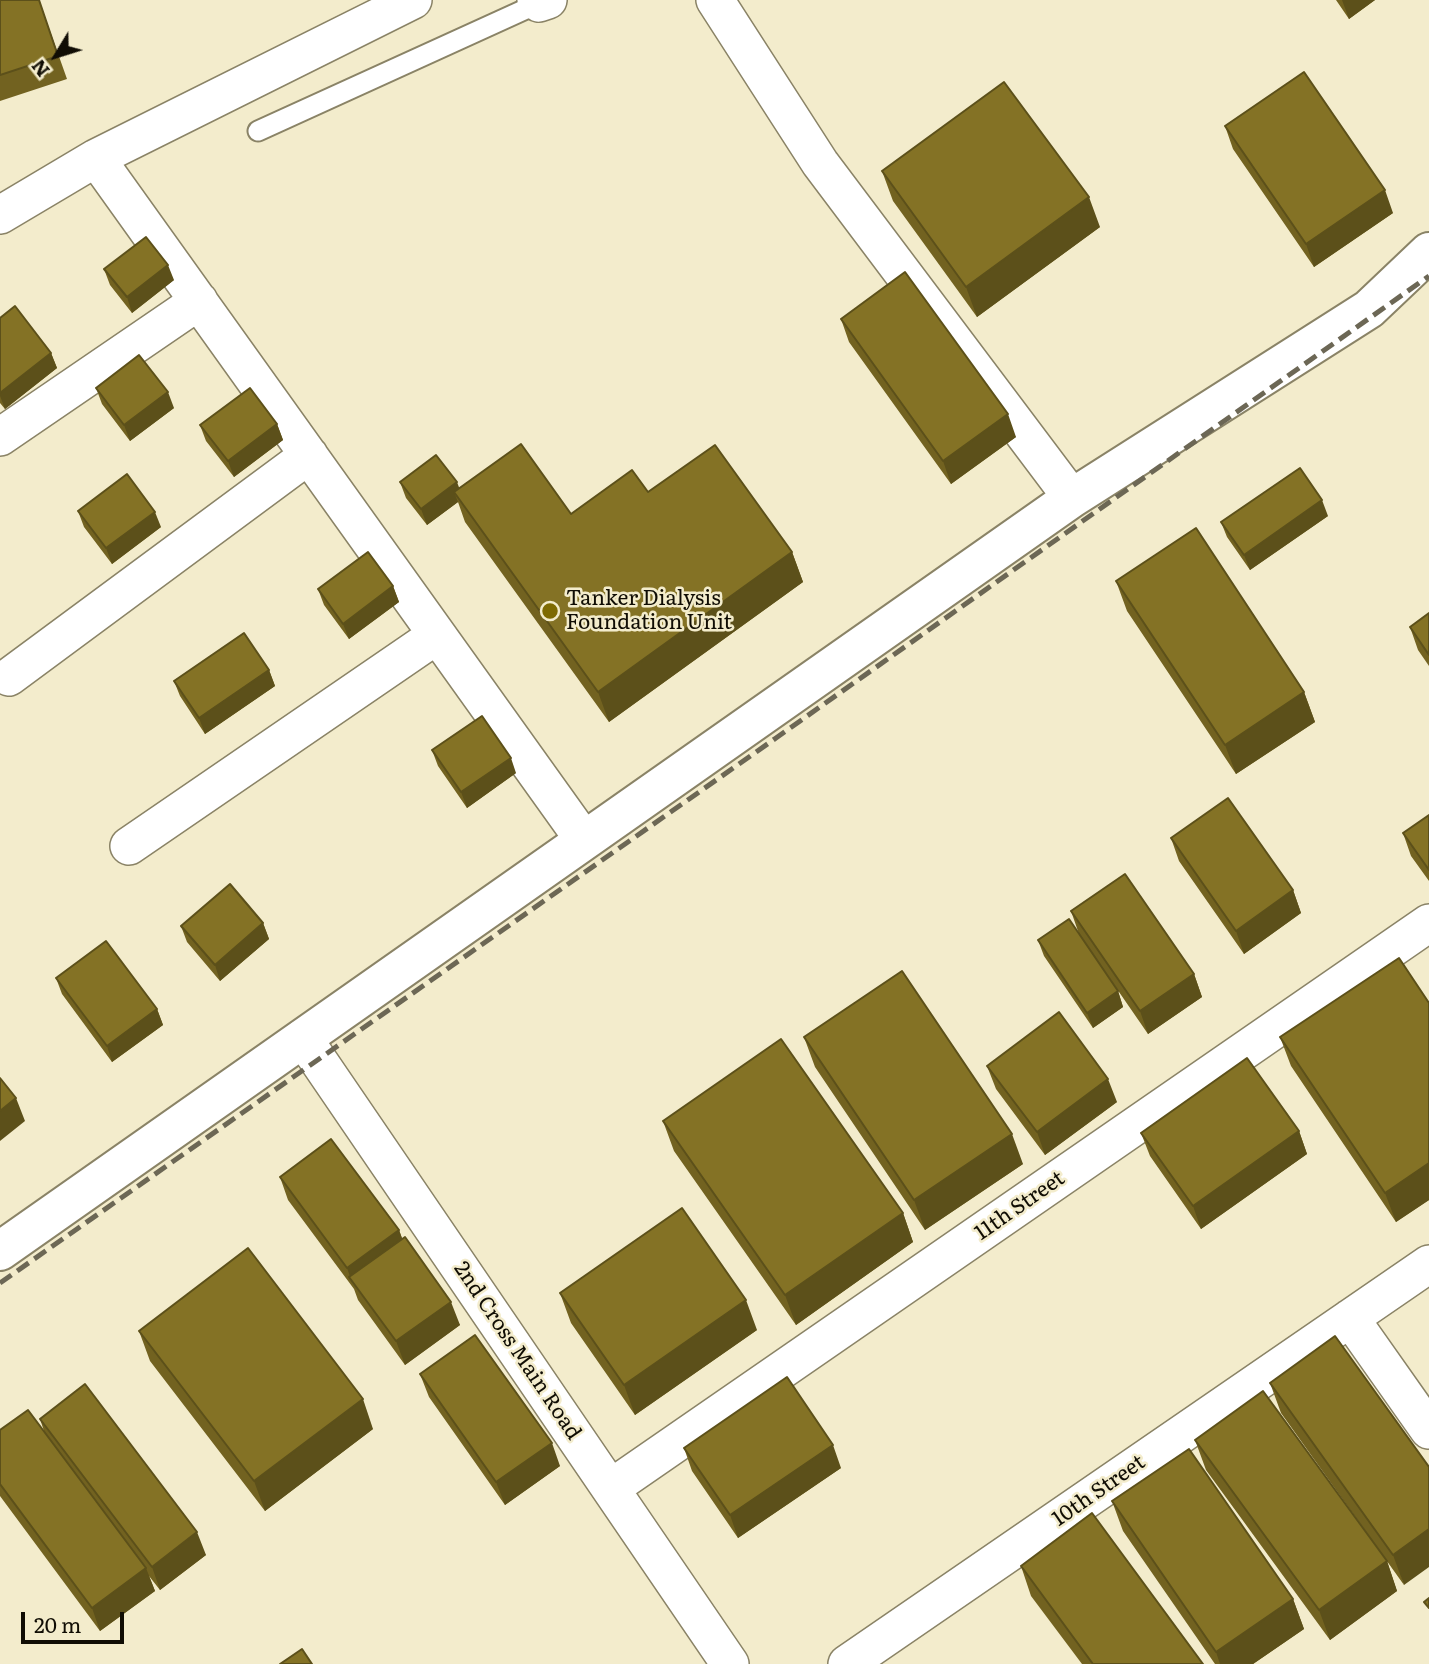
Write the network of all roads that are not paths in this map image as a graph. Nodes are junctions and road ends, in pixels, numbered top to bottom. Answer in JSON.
{"nodes":[{"id":1,"x":413,"y":0,"type":"edge"},
{"id":2,"x":715,"y":0,"type":"edge"},
{"id":3,"x":541,"y":1,"type":"edge"},
{"id":4,"x":258,"y":131,"type":"dead end"},
{"id":5,"x":96,"y":158,"type":"junction"},
{"id":6,"x":0,"y":215,"type":"edge"},
{"id":7,"x":1429,"y":252,"type":"edge"},
{"id":8,"x":1429,"y":286,"type":"edge"},
{"id":9,"x":199,"y":301,"type":"junction"},
{"id":10,"x":1369,"y":309,"type":"junction"},
{"id":11,"x":0,"y":437,"type":"edge"},
{"id":12,"x":309,"y":455,"type":"junction"},
{"id":13,"x":1072,"y":498,"type":"junction"},
{"id":14,"x":437,"y":635,"type":"junction"},
{"id":15,"x":9,"y":677,"type":"dead end"},
{"id":16,"x":584,"y":841,"type":"junction"},
{"id":17,"x":129,"y":846,"type":"dead end"},
{"id":18,"x":1429,"y":923,"type":"edge"},
{"id":19,"x":303,"y":1038,"type":"junction"},
{"id":20,"x":0,"y":1251,"type":"edge"},
{"id":21,"x":1429,"y":1264,"type":"edge"},
{"id":22,"x":1350,"y":1318,"type":"junction"},
{"id":23,"x":1429,"y":1430,"type":"edge"},
{"id":24,"x":611,"y":1488,"type":"junction"},
{"id":25,"x":730,"y":1664,"type":"edge"},
{"id":26,"x":848,"y":1664,"type":"edge"}],
"edges":[{"from":1,"to":5,"type":"street"},
{"from":2,"to":13,"type":"street"},
{"from":3,"to":4,"type":"lane"},
{"from":5,"to":6,"type":"street"},
{"from":5,"to":9,"type":"street"},
{"from":7,"to":10,"type":"street"},
{"from":8,"to":10,"type":"street"},
{"from":9,"to":11,"type":"street"},
{"from":9,"to":12,"type":"street"},
{"from":10,"to":13,"type":"street"},
{"from":12,"to":14,"type":"street"},
{"from":12,"to":15,"type":"street"},
{"from":13,"to":16,"type":"street"},
{"from":14,"to":16,"type":"street"},
{"from":14,"to":17,"type":"street"},
{"from":16,"to":19,"type":"street"},
{"from":18,"to":24,"type":"street","name":"11th Street"},
{"from":19,"to":20,"type":"street"},
{"from":19,"to":24,"type":"street","name":"2nd Cross Main Road"},
{"from":21,"to":22,"type":"street","name":"10th Street"},
{"from":22,"to":23,"type":"street"},
{"from":22,"to":26,"type":"street","name":"10th Street"},
{"from":24,"to":25,"type":"street","name":"2nd Cross Main Road"}]}
